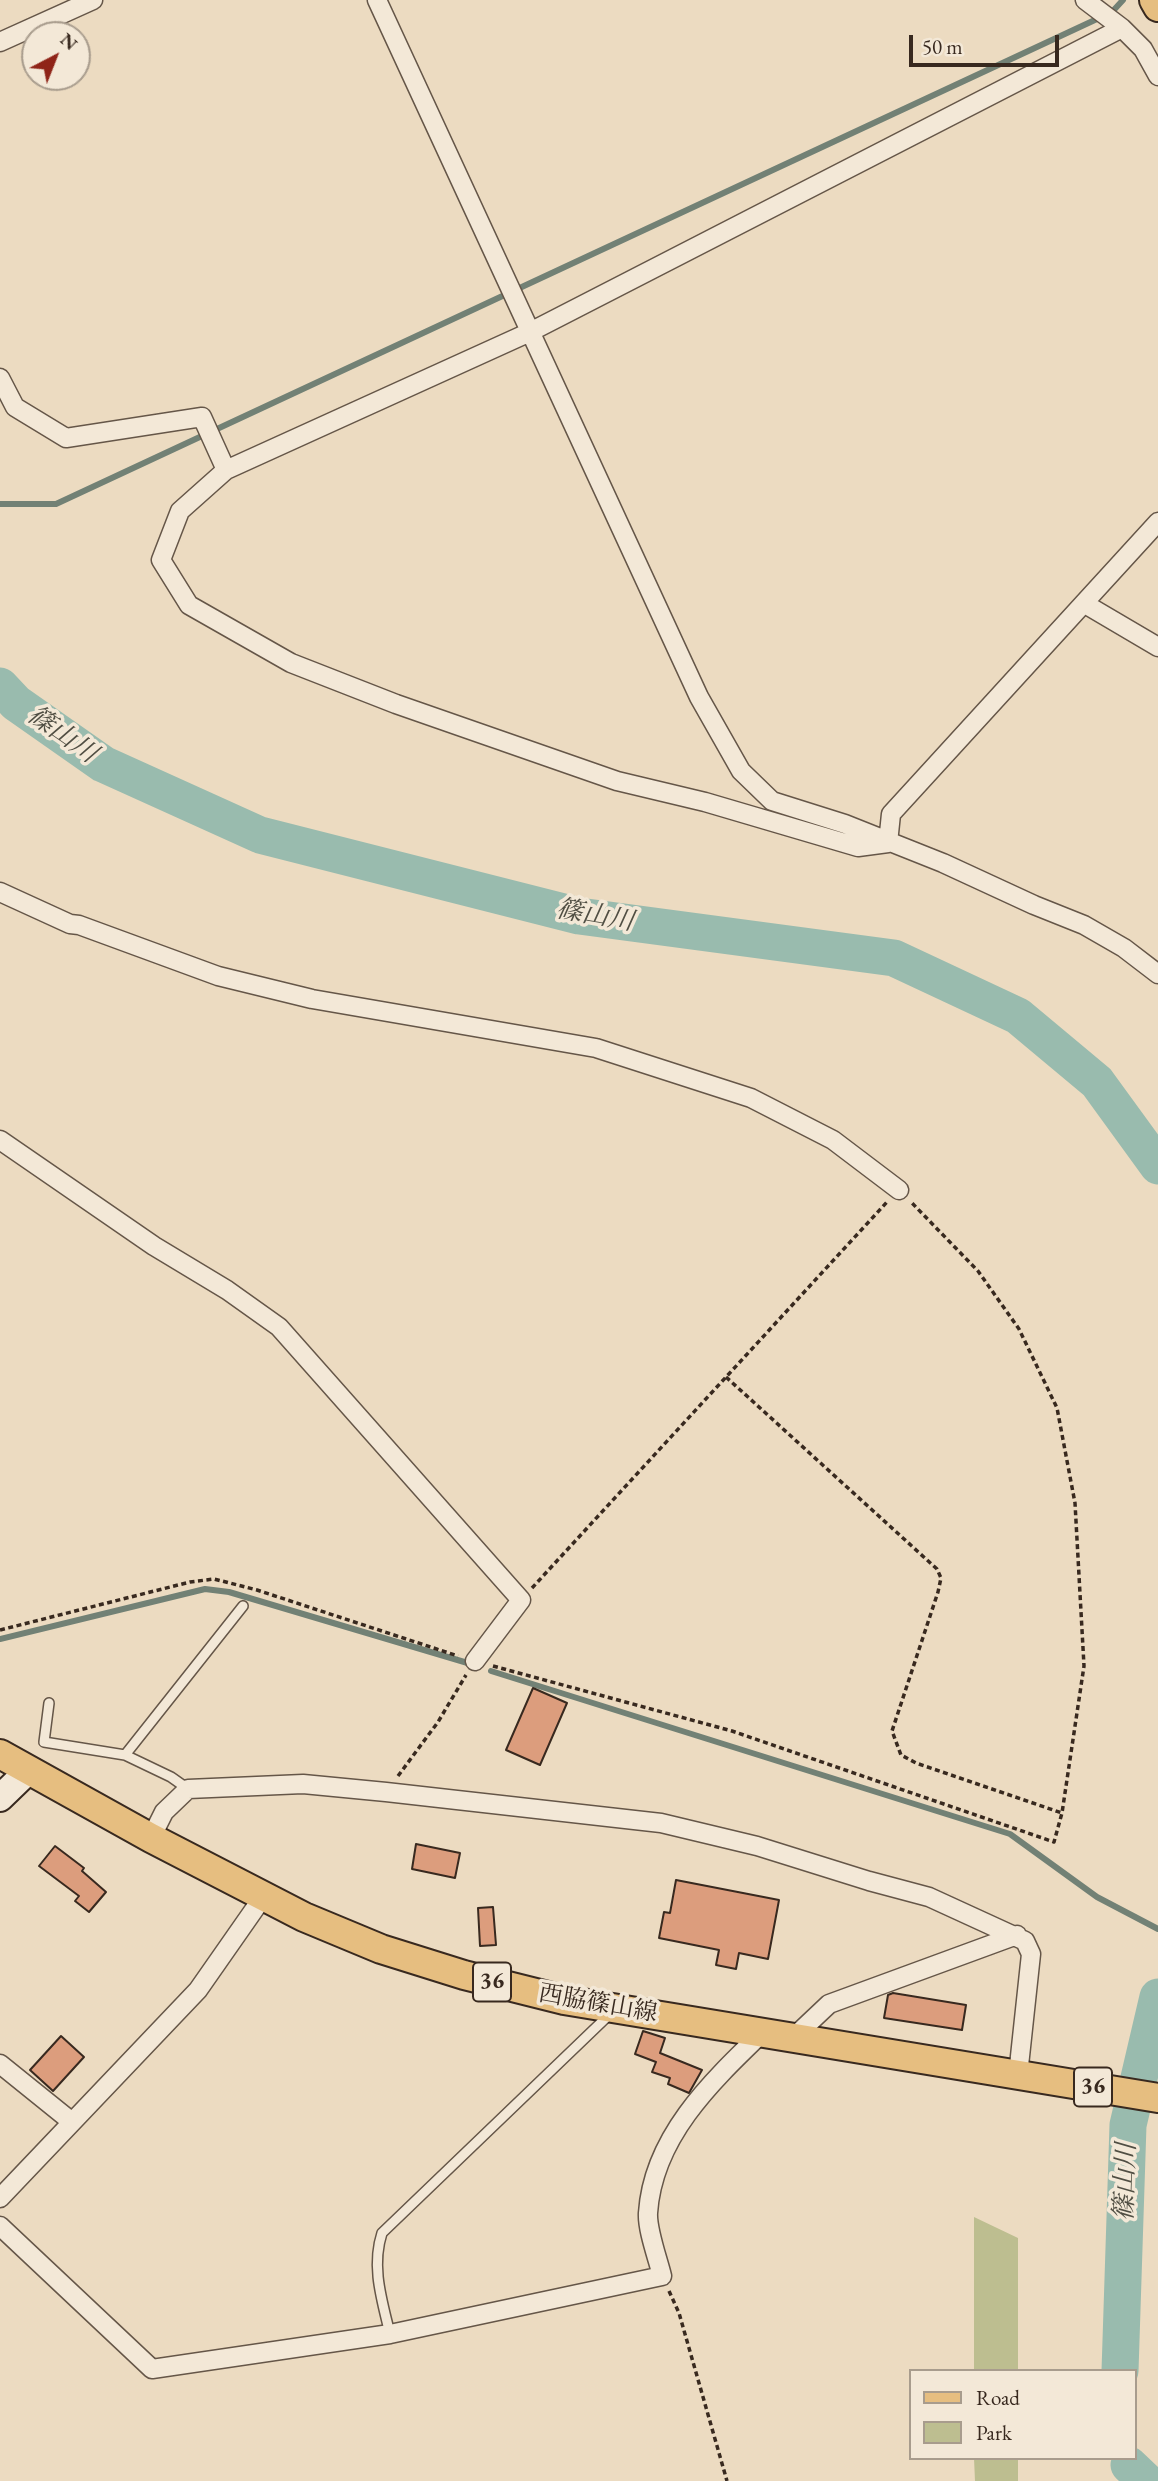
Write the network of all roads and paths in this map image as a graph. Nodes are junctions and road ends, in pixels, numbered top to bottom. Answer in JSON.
{"nodes":[{"id":1,"x":93,"y":0,"type":"edge"},
{"id":2,"x":377,"y":0,"type":"edge"},
{"id":3,"x":1089,"y":3,"type":"edge"},
{"id":4,"x":1117,"y":25,"type":"junction"},
{"id":5,"x":0,"y":42,"type":"edge"},
{"id":6,"x":1158,"y":76,"type":"edge"},
{"id":7,"x":530,"y":332,"type":"junction"},
{"id":8,"x":0,"y":378,"type":"edge"},
{"id":9,"x":226,"y":470,"type":"junction"},
{"id":10,"x":1158,"y":522,"type":"edge"},
{"id":11,"x":1085,"y":604,"type":"junction"},
{"id":12,"x":1158,"y":647,"type":"edge"},
{"id":13,"x":888,"y":843,"type":"junction"},
{"id":14,"x":0,"y":892,"type":"edge"},
{"id":15,"x":1158,"y":974,"type":"edge"},
{"id":16,"x":0,"y":1140,"type":"edge"},
{"id":17,"x":899,"y":1189,"type":"junction"},
{"id":18,"x":726,"y":1377,"type":"junction"},
{"id":19,"x":521,"y":1600,"type":"junction"},
{"id":20,"x":243,"y":1606,"type":"dead end"},
{"id":21,"x":475,"y":1661,"type":"junction"},
{"id":22,"x":49,"y":1703,"type":"dead end"},
{"id":23,"x":0,"y":1754,"type":"edge"},
{"id":24,"x":125,"y":1755,"type":"junction"},
{"id":25,"x":29,"y":1770,"type":"junction"},
{"id":26,"x":188,"y":1789,"type":"junction"},
{"id":27,"x":386,"y":1791,"type":"junction"},
{"id":28,"x":0,"y":1798,"type":"edge"},
{"id":29,"x":1062,"y":1813,"type":"junction"},
{"id":30,"x":150,"y":1838,"type":"junction"},
{"id":31,"x":263,"y":1897,"type":"junction"},
{"id":32,"x":1017,"y":1935,"type":"junction"},
{"id":33,"x":616,"y":2008,"type":"junction"},
{"id":34,"x":763,"y":2032,"type":"junction"},
{"id":35,"x":793,"y":2038,"type":"junction"},
{"id":36,"x":0,"y":2064,"type":"edge"},
{"id":37,"x":1022,"y":2076,"type":"junction"},
{"id":38,"x":1158,"y":2098,"type":"edge"},
{"id":39,"x":72,"y":2122,"type":"junction"},
{"id":40,"x":0,"y":2198,"type":"edge"},
{"id":41,"x":0,"y":2226,"type":"edge"},
{"id":42,"x":662,"y":2276,"type":"junction"},
{"id":43,"x":390,"y":2334,"type":"junction"},
{"id":44,"x":727,"y":2481,"type":"edge"}],
"edges":[{"from":1,"to":5,"type":"street"},
{"from":2,"to":7,"type":"street"},
{"from":3,"to":4,"type":"street"},
{"from":4,"to":6,"type":"street"},
{"from":4,"to":7,"type":"street"},
{"from":7,"to":9,"type":"street"},
{"from":7,"to":13,"type":"street"},
{"from":8,"to":9,"type":"street"},
{"from":9,"to":13,"type":"street"},
{"from":10,"to":11,"type":"street"},
{"from":11,"to":12,"type":"street"},
{"from":11,"to":13,"type":"street"},
{"from":13,"to":15,"type":"street"},
{"from":14,"to":17,"type":"street"},
{"from":16,"to":19,"type":"street"},
{"from":17,"to":18,"type":"path"},
{"from":17,"to":29,"type":"path"},
{"from":18,"to":19,"type":"path"},
{"from":18,"to":29,"type":"path"},
{"from":19,"to":21,"type":"street"},
{"from":20,"to":24,"type":"lane"},
{"from":21,"to":27,"type":"path"},
{"from":21,"to":29,"type":"path"},
{"from":22,"to":24,"type":"lane"},
{"from":23,"to":25,"type":"main road","name":"西脇篠山線","number":"36"},
{"from":24,"to":26,"type":"lane"},
{"from":25,"to":28,"type":"main road"},
{"from":25,"to":30,"type":"main road","name":"西脇篠山線","number":"36"},
{"from":26,"to":27,"type":"street"},
{"from":26,"to":30,"type":"street"},
{"from":27,"to":32,"type":"street"},
{"from":30,"to":31,"type":"main road","name":"西脇篠山線","number":"36"},
{"from":31,"to":33,"type":"main road","name":"西脇篠山線","number":"36"},
{"from":31,"to":39,"type":"street"},
{"from":32,"to":35,"type":"street"},
{"from":32,"to":37,"type":"street"},
{"from":33,"to":34,"type":"main road","name":"西脇篠山線","number":"36"},
{"from":33,"to":43,"type":"lane"},
{"from":34,"to":35,"type":"main road","name":"西脇篠山線","number":"36"},
{"from":34,"to":42,"type":"street"},
{"from":35,"to":37,"type":"main road","name":"西脇篠山線","number":"36"},
{"from":36,"to":39,"type":"street"},
{"from":37,"to":38,"type":"main road","name":"西脇篠山線","number":"36"},
{"from":39,"to":40,"type":"street"},
{"from":41,"to":43,"type":"street"},
{"from":42,"to":43,"type":"street"},
{"from":42,"to":44,"type":"path"}]}
